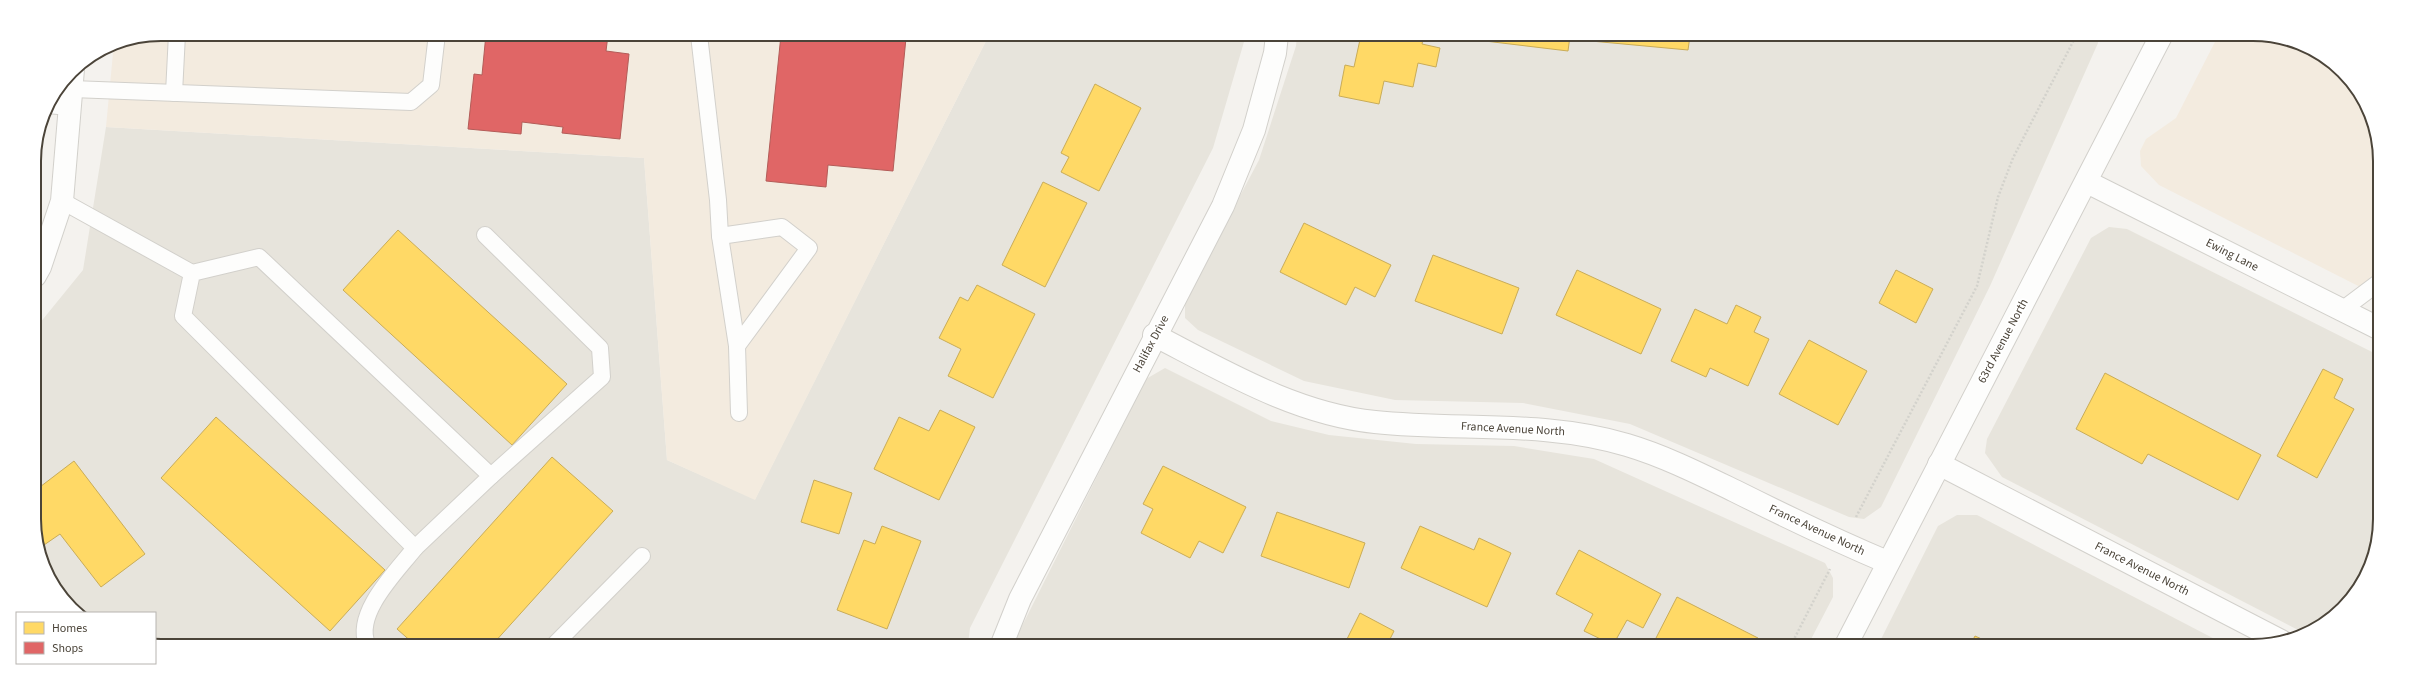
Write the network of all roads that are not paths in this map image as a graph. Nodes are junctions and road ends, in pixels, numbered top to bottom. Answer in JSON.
{"nodes":[{"id":1,"x":177,"y":41,"type":"edge"},
{"id":2,"x":435,"y":41,"type":"edge"},
{"id":3,"x":700,"y":41,"type":"edge"},
{"id":4,"x":1276,"y":41,"type":"edge"},
{"id":5,"x":2158,"y":41,"type":"edge"},
{"id":6,"x":72,"y":88,"type":"edge"},
{"id":7,"x":174,"y":93,"type":"junction"},
{"id":8,"x":60,"y":96,"type":"edge"},
{"id":9,"x":2087,"y":182,"type":"junction"},
{"id":10,"x":62,"y":201,"type":"junction"},
{"id":11,"x":485,"y":234,"type":"dead end"},
{"id":12,"x":720,"y":236,"type":"junction"},
{"id":13,"x":41,"y":264,"type":"edge"},
{"id":14,"x":192,"y":273,"type":"junction"},
{"id":15,"x":2373,"y":287,"type":"edge"},
{"id":16,"x":2342,"y":310,"type":"junction"},
{"id":17,"x":2373,"y":326,"type":"edge"},
{"id":18,"x":1154,"y":336,"type":"junction"},
{"id":19,"x":737,"y":346,"type":"junction"},
{"id":20,"x":739,"y":412,"type":"dead end"},
{"id":21,"x":1939,"y":464,"type":"junction"},
{"id":22,"x":491,"y":476,"type":"junction"},
{"id":23,"x":415,"y":548,"type":"junction"},
{"id":24,"x":642,"y":556,"type":"dead end"},
{"id":25,"x":1887,"y":562,"type":"junction"},
{"id":26,"x":2273,"y":637,"type":"edge"},
{"id":27,"x":365,"y":639,"type":"edge"},
{"id":28,"x":561,"y":639,"type":"edge"},
{"id":29,"x":1004,"y":639,"type":"edge"},
{"id":30,"x":1849,"y":639,"type":"edge"}],
"edges":[{"from":1,"to":7,"type":"lane"},
{"from":2,"to":7,"type":"lane"},
{"from":3,"to":12,"type":"lane"},
{"from":4,"to":18,"type":"street","name":"Halifax Drive"},
{"from":5,"to":9,"type":"street","name":"63rd Avenue North"},
{"from":6,"to":7,"type":"lane"},
{"from":6,"to":8,"type":"lane"},
{"from":6,"to":10,"type":"street"},
{"from":9,"to":16,"type":"street","name":"Ewing Lane"},
{"from":9,"to":21,"type":"street","name":"63rd Avenue North"},
{"from":10,"to":13,"type":"street"},
{"from":10,"to":14,"type":"lane"},
{"from":11,"to":22,"type":"lane"},
{"from":12,"to":19,"type":"lane"},
{"from":12,"to":19,"type":"lane"},
{"from":14,"to":22,"type":"lane"},
{"from":14,"to":23,"type":"lane"},
{"from":15,"to":16,"type":"lane"},
{"from":16,"to":17,"type":"street","name":"Ewing Lane"},
{"from":18,"to":25,"type":"street","name":"France Avenue North"},
{"from":18,"to":29,"type":"street","name":"Halifax Drive"},
{"from":19,"to":20,"type":"lane"},
{"from":21,"to":25,"type":"street","name":"63rd Avenue North"},
{"from":21,"to":26,"type":"street","name":"France Avenue North"},
{"from":22,"to":23,"type":"lane"},
{"from":23,"to":27,"type":"lane"},
{"from":24,"to":28,"type":"lane"},
{"from":25,"to":30,"type":"street","name":"63rd Avenue North"}]}
